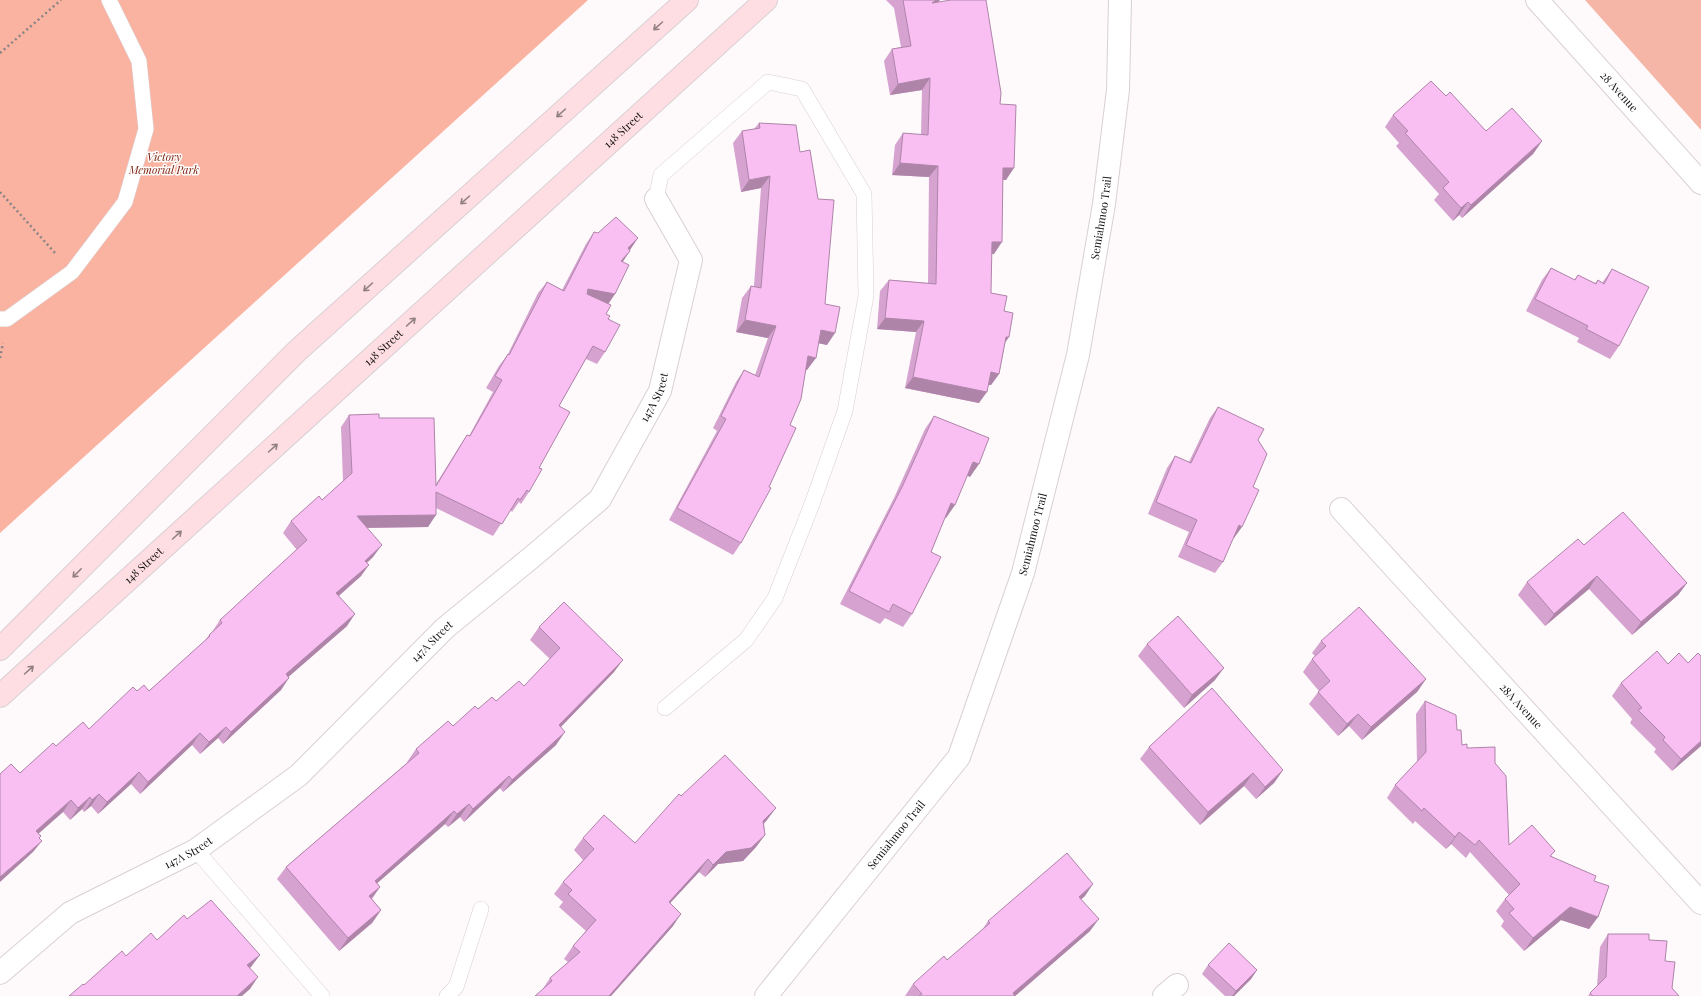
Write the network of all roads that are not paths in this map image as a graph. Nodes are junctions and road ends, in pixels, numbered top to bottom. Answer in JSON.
{"nodes":[{"id":1,"x":109,"y":0,"type":"edge"},
{"id":2,"x":687,"y":0,"type":"edge"},
{"id":3,"x":766,"y":0,"type":"edge"},
{"id":4,"x":1120,"y":0,"type":"edge"},
{"id":5,"x":1537,"y":0,"type":"edge"},
{"id":6,"x":1701,"y":183,"type":"edge"},
{"id":7,"x":656,"y":199,"type":"joint"},
{"id":8,"x":0,"y":319,"type":"edge"},
{"id":9,"x":1340,"y":509,"type":"dead end"},
{"id":10,"x":0,"y":650,"type":"edge"},
{"id":11,"x":0,"y":696,"type":"edge"},
{"id":12,"x":665,"y":708,"type":"dead end"},
{"id":13,"x":196,"y":850,"type":"junction"},
{"id":14,"x":1701,"y":903,"type":"edge"},
{"id":15,"x":481,"y":909,"type":"dead end"},
{"id":16,"x":0,"y":973,"type":"edge"},
{"id":17,"x":322,"y":996,"type":"edge"},
{"id":18,"x":447,"y":996,"type":"edge"},
{"id":19,"x":766,"y":996,"type":"edge"}],
"edges":[{"from":1,"to":8,"type":"lane"},
{"from":2,"to":10,"type":"main road","one_way":true},
{"from":11,"to":3,"type":"main road","name":"148 Street","one_way":true},
{"from":4,"to":19,"type":"street","name":"Semiahmoo Trail"},
{"from":5,"to":6,"type":"street","name":"28 Avenue"},
{"from":7,"to":12,"type":"lane"},
{"from":7,"to":13,"type":"street","name":"147A Street"},
{"from":9,"to":14,"type":"street","name":"28A Avenue"},
{"from":13,"to":16,"type":"street","name":"147A Street"},
{"from":13,"to":17,"type":"lane"},
{"from":15,"to":18,"type":"lane"}]}
